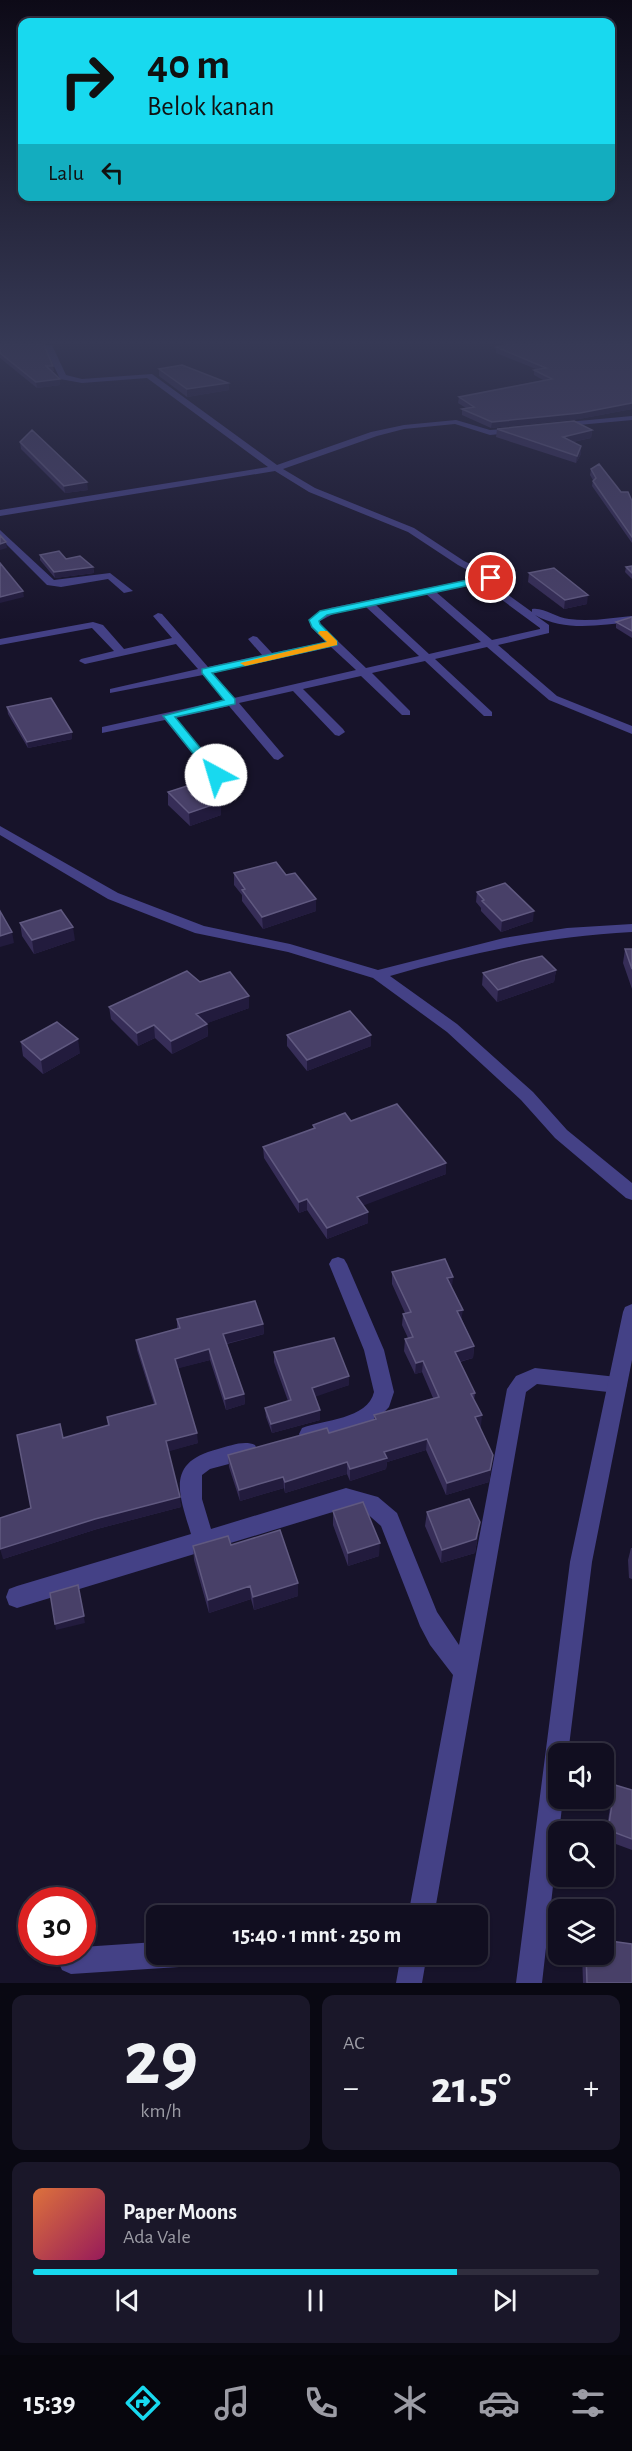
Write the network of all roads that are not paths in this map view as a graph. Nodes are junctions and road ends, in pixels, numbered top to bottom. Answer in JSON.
{"nodes":[{"id":1,"x":234,"y":438,"type":"edge"},
{"id":2,"x":364,"y":438,"type":"edge"},
{"id":3,"x":276,"y":468,"type":"junction"},
{"id":4,"x":0,"y":513,"type":"edge"},
{"id":5,"x":0,"y":533,"type":"edge"},
{"id":6,"x":486,"y":579,"type":"junction"},
{"id":7,"x":128,"y":591,"type":"dead end"},
{"id":8,"x":428,"y":591,"type":"junction"},
{"id":9,"x":368,"y":603,"type":"junction"},
{"id":10,"x":158,"y":616,"type":"dead end"},
{"id":11,"x":632,"y":619,"type":"edge"},
{"id":12,"x":253,"y":639,"type":"dead end"},
{"id":13,"x":179,"y":640,"type":"junction"},
{"id":14,"x":0,"y":642,"type":"edge"},
{"id":15,"x":334,"y":643,"type":"junction"},
{"id":16,"x":490,"y":644,"type":"junction"},
{"id":17,"x":121,"y":653,"type":"junction"},
{"id":18,"x":269,"y":657,"type":"junction"},
{"id":19,"x":427,"y":658,"type":"junction"},
{"id":20,"x":85,"y":662,"type":"dead end"},
{"id":21,"x":206,"y":671,"type":"junction"},
{"id":22,"x":363,"y":672,"type":"junction"},
{"id":23,"x":295,"y":687,"type":"junction"},
{"id":24,"x":114,"y":691,"type":"dead end"},
{"id":25,"x":231,"y":702,"type":"junction"},
{"id":26,"x":406,"y":713,"type":"dead end"},
{"id":27,"x":488,"y":714,"type":"dead end"},
{"id":28,"x":168,"y":716,"type":"junction"},
{"id":29,"x":106,"y":730,"type":"dead end"},
{"id":30,"x":632,"y":730,"type":"edge"},
{"id":31,"x":339,"y":732,"type":"dead end"},
{"id":32,"x":278,"y":756,"type":"dead end"},
{"id":33,"x":216,"y":775,"type":"dead end"},
{"id":34,"x":0,"y":830,"type":"edge"},
{"id":35,"x":632,"y":928,"type":"edge"},
{"id":36,"x":378,"y":975,"type":"junction"},
{"id":37,"x":632,"y":1193,"type":"edge"},
{"id":38,"x":338,"y":1264,"type":"dead end"},
{"id":39,"x":632,"y":1312,"type":"edge"},
{"id":40,"x":617,"y":1385,"type":"junction"},
{"id":41,"x":289,"y":1439,"type":"edge"},
{"id":42,"x":267,"y":1445,"type":"edge"},
{"id":43,"x":204,"y":1541,"type":"junction"},
{"id":44,"x":16,"y":1597,"type":"dead end"},
{"id":45,"x":465,"y":1672,"type":"junction"},
{"id":46,"x":423,"y":1905,"type":"edge"},
{"id":47,"x":146,"y":1956,"type":"edge"},
{"id":48,"x":96,"y":1959,"type":"edge"},
{"id":49,"x":412,"y":1965,"type":"edge"},
{"id":50,"x":409,"y":1983,"type":"edge"},
{"id":51,"x":530,"y":1983,"type":"edge"}],
"edges":[{"from":1,"to":3,"type":"street"},
{"from":2,"to":3,"type":"street"},
{"from":3,"to":4,"type":"street"},
{"from":3,"to":6,"type":"street"},
{"from":5,"to":7,"type":"street"},
{"from":6,"to":8,"type":"street"},
{"from":6,"to":11,"type":"street"},
{"from":6,"to":16,"type":"street"},
{"from":8,"to":9,"type":"street"},
{"from":8,"to":16,"type":"street"},
{"from":9,"to":15,"type":"street"},
{"from":9,"to":19,"type":"street"},
{"from":10,"to":13,"type":"street"},
{"from":12,"to":18,"type":"street"},
{"from":13,"to":17,"type":"street"},
{"from":13,"to":21,"type":"street"},
{"from":14,"to":17,"type":"street"},
{"from":15,"to":18,"type":"street"},
{"from":15,"to":22,"type":"street"},
{"from":16,"to":19,"type":"street"},
{"from":16,"to":30,"type":"street"},
{"from":17,"to":20,"type":"street"},
{"from":18,"to":21,"type":"street"},
{"from":19,"to":22,"type":"street"},
{"from":19,"to":27,"type":"street"},
{"from":21,"to":24,"type":"street"},
{"from":21,"to":25,"type":"street"},
{"from":22,"to":23,"type":"street"},
{"from":22,"to":26,"type":"street"},
{"from":23,"to":25,"type":"street"},
{"from":23,"to":31,"type":"street"},
{"from":25,"to":28,"type":"street"},
{"from":25,"to":32,"type":"street"},
{"from":28,"to":29,"type":"street"},
{"from":28,"to":33,"type":"street"},
{"from":34,"to":36,"type":"street"},
{"from":35,"to":36,"type":"street"},
{"from":36,"to":37,"type":"street"},
{"from":38,"to":41,"type":"street"},
{"from":39,"to":40,"type":"street"},
{"from":40,"to":45,"type":"street"},
{"from":40,"to":51,"type":"street"},
{"from":42,"to":43,"type":"street"},
{"from":43,"to":44,"type":"street"},
{"from":43,"to":45,"type":"street"},
{"from":45,"to":46,"type":"street"},
{"from":47,"to":48,"type":"street"},
{"from":49,"to":50,"type":"street"}]}
